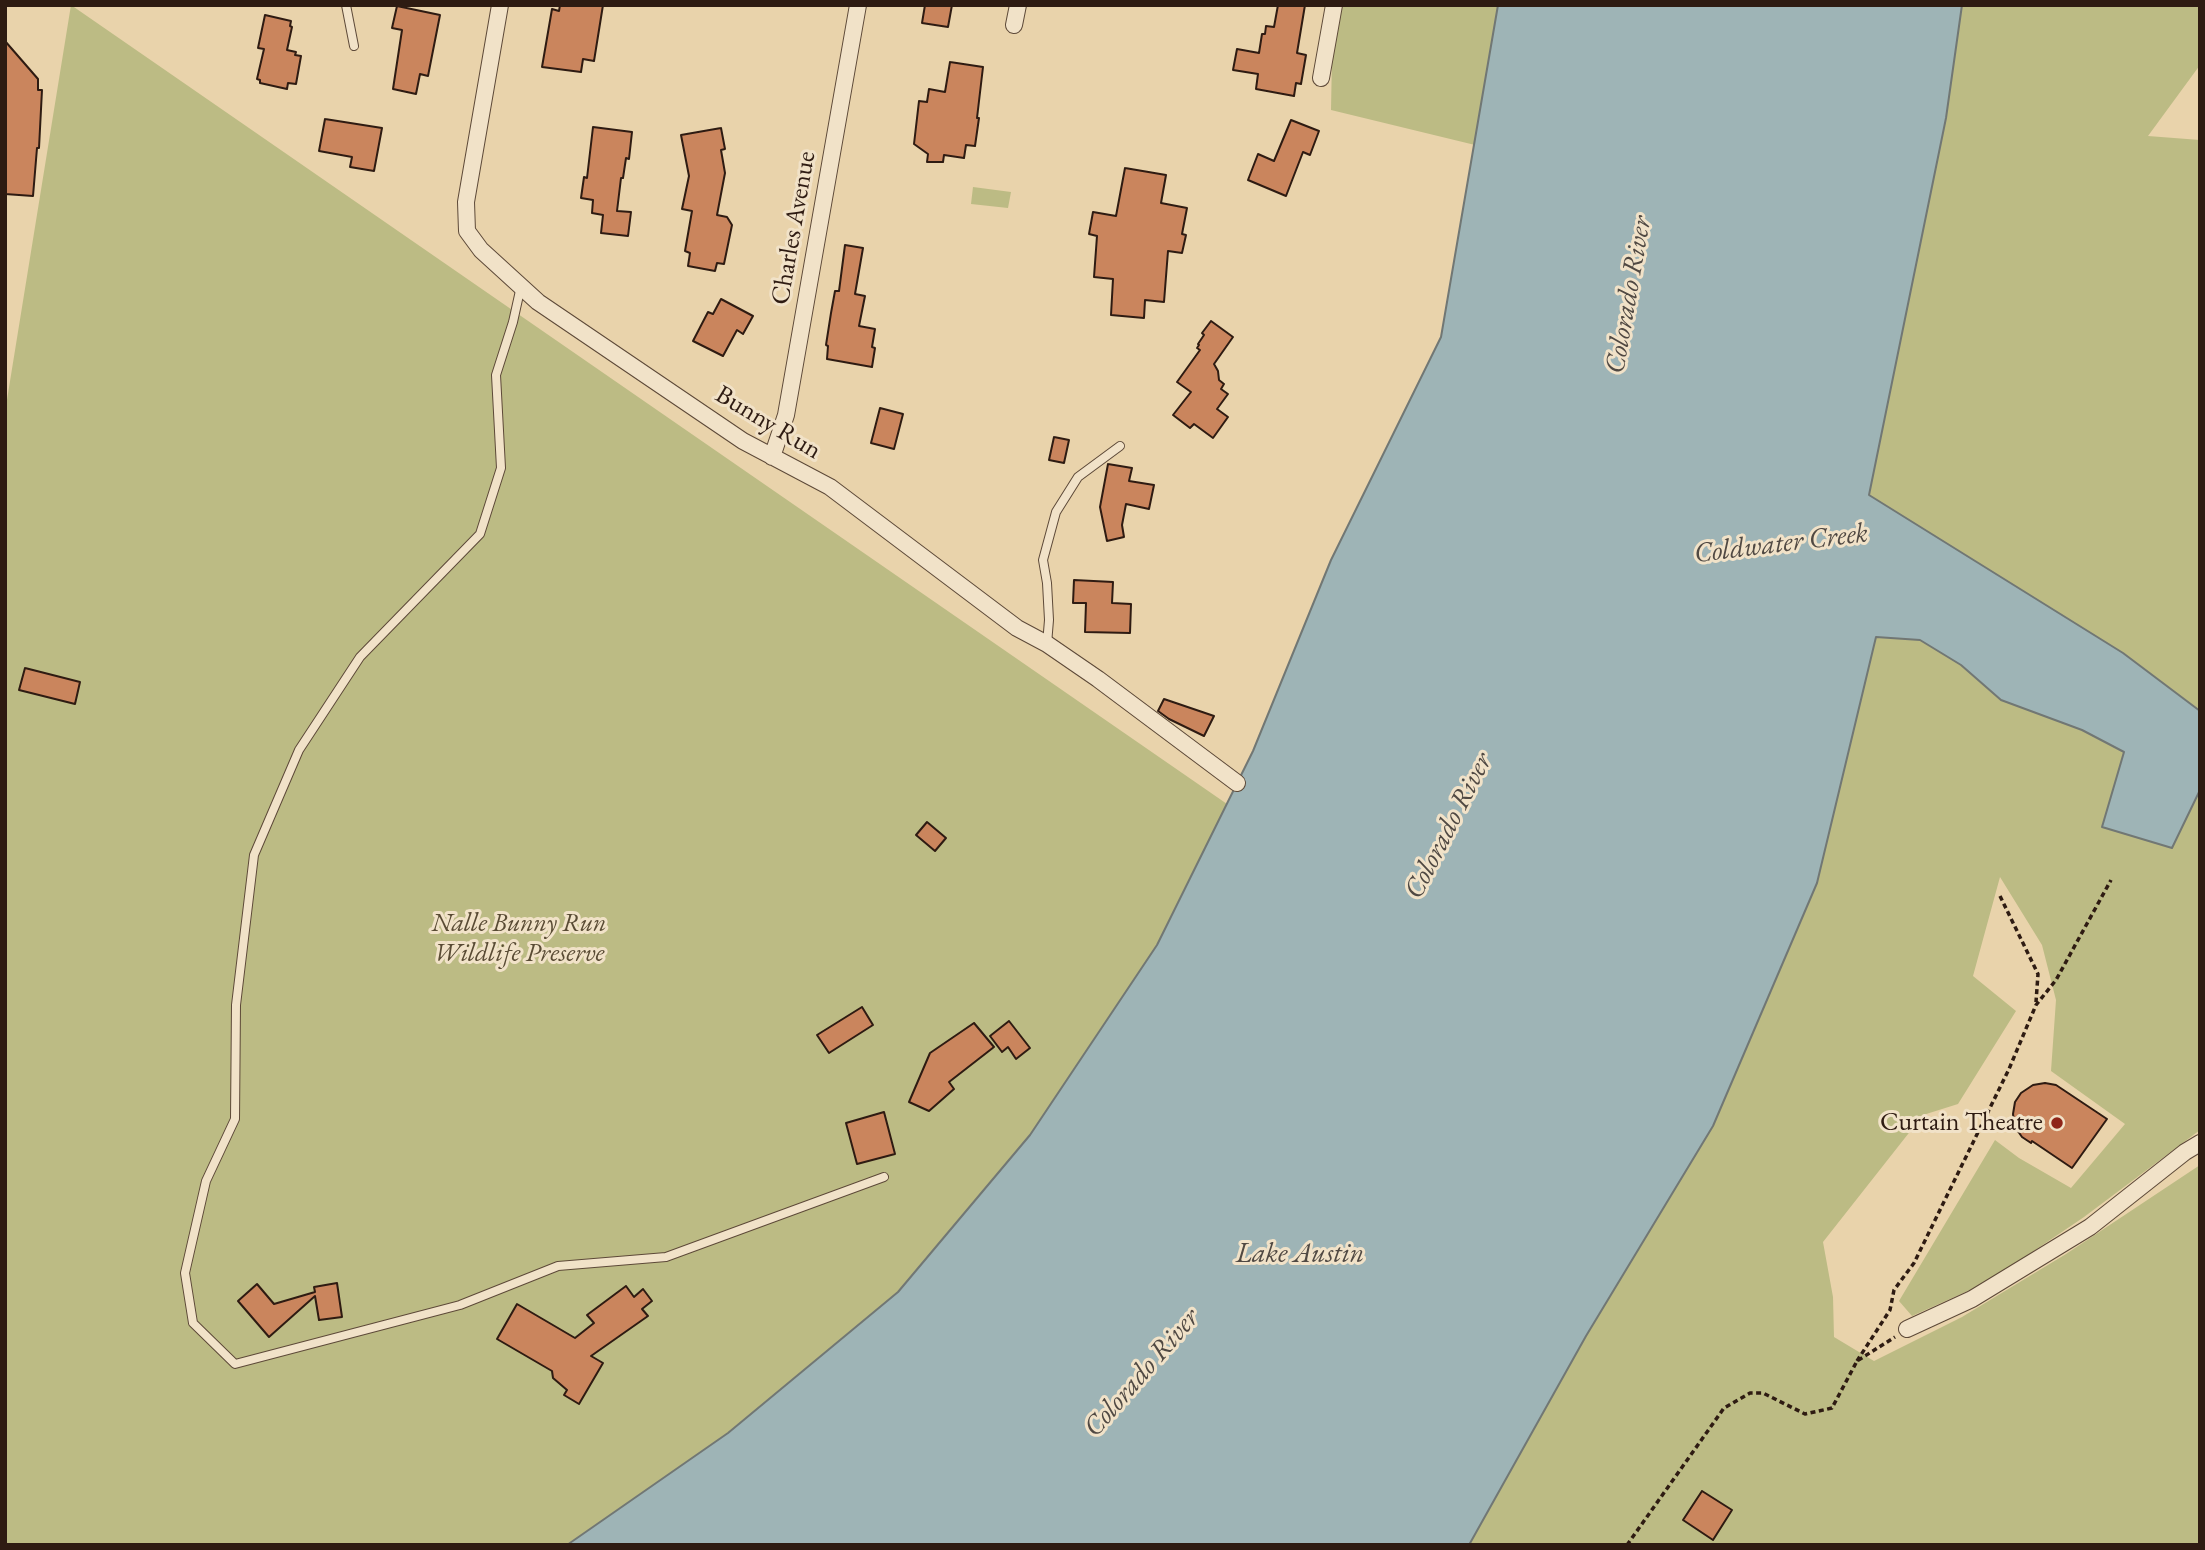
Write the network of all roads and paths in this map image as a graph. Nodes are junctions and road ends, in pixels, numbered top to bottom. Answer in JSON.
{"nodes":[{"id":1,"x":346,"y":5,"type":"edge"},
{"id":2,"x":500,"y":5,"type":"edge"},
{"id":3,"x":858,"y":5,"type":"edge"},
{"id":4,"x":1018,"y":5,"type":"edge"},
{"id":5,"x":1334,"y":5,"type":"edge"},
{"id":6,"x":1014,"y":25,"type":"dead end"},
{"id":7,"x":354,"y":46,"type":"dead end"},
{"id":8,"x":1321,"y":78,"type":"dead end"},
{"id":9,"x":521,"y":286,"type":"junction"},
{"id":10,"x":1120,"y":446,"type":"dead end"},
{"id":11,"x":772,"y":457,"type":"junction"},
{"id":12,"x":1047,"y":644,"type":"junction"},
{"id":13,"x":1237,"y":783,"type":"dead end"},
{"id":14,"x":2111,"y":880,"type":"dead end"},
{"id":15,"x":2000,"y":896,"type":"dead end"},
{"id":16,"x":2036,"y":1004,"type":"junction"},
{"id":17,"x":2200,"y":1143,"type":"edge"},
{"id":18,"x":884,"y":1177,"type":"dead end"},
{"id":19,"x":1907,"y":1329,"type":"joint"},
{"id":20,"x":1857,"y":1361,"type":"junction"},
{"id":21,"x":1628,"y":1545,"type":"edge"}],
"edges":[{"from":1,"to":7,"type":"lane"},
{"from":2,"to":9,"type":"street","name":"Bunny Run"},
{"from":3,"to":11,"type":"street","name":"Charles Avenue"},
{"from":4,"to":6,"type":"street"},
{"from":5,"to":8,"type":"street"},
{"from":9,"to":11,"type":"street","name":"Bunny Run"},
{"from":9,"to":18,"type":"lane"},
{"from":10,"to":12,"type":"lane"},
{"from":11,"to":12,"type":"street","name":"Bunny Run"},
{"from":12,"to":13,"type":"street","name":"Bunny Run"},
{"from":14,"to":16,"type":"path"},
{"from":15,"to":16,"type":"path"},
{"from":16,"to":20,"type":"path"},
{"from":17,"to":19,"type":"street"},
{"from":19,"to":20,"type":"path"},
{"from":20,"to":21,"type":"path"}]}
